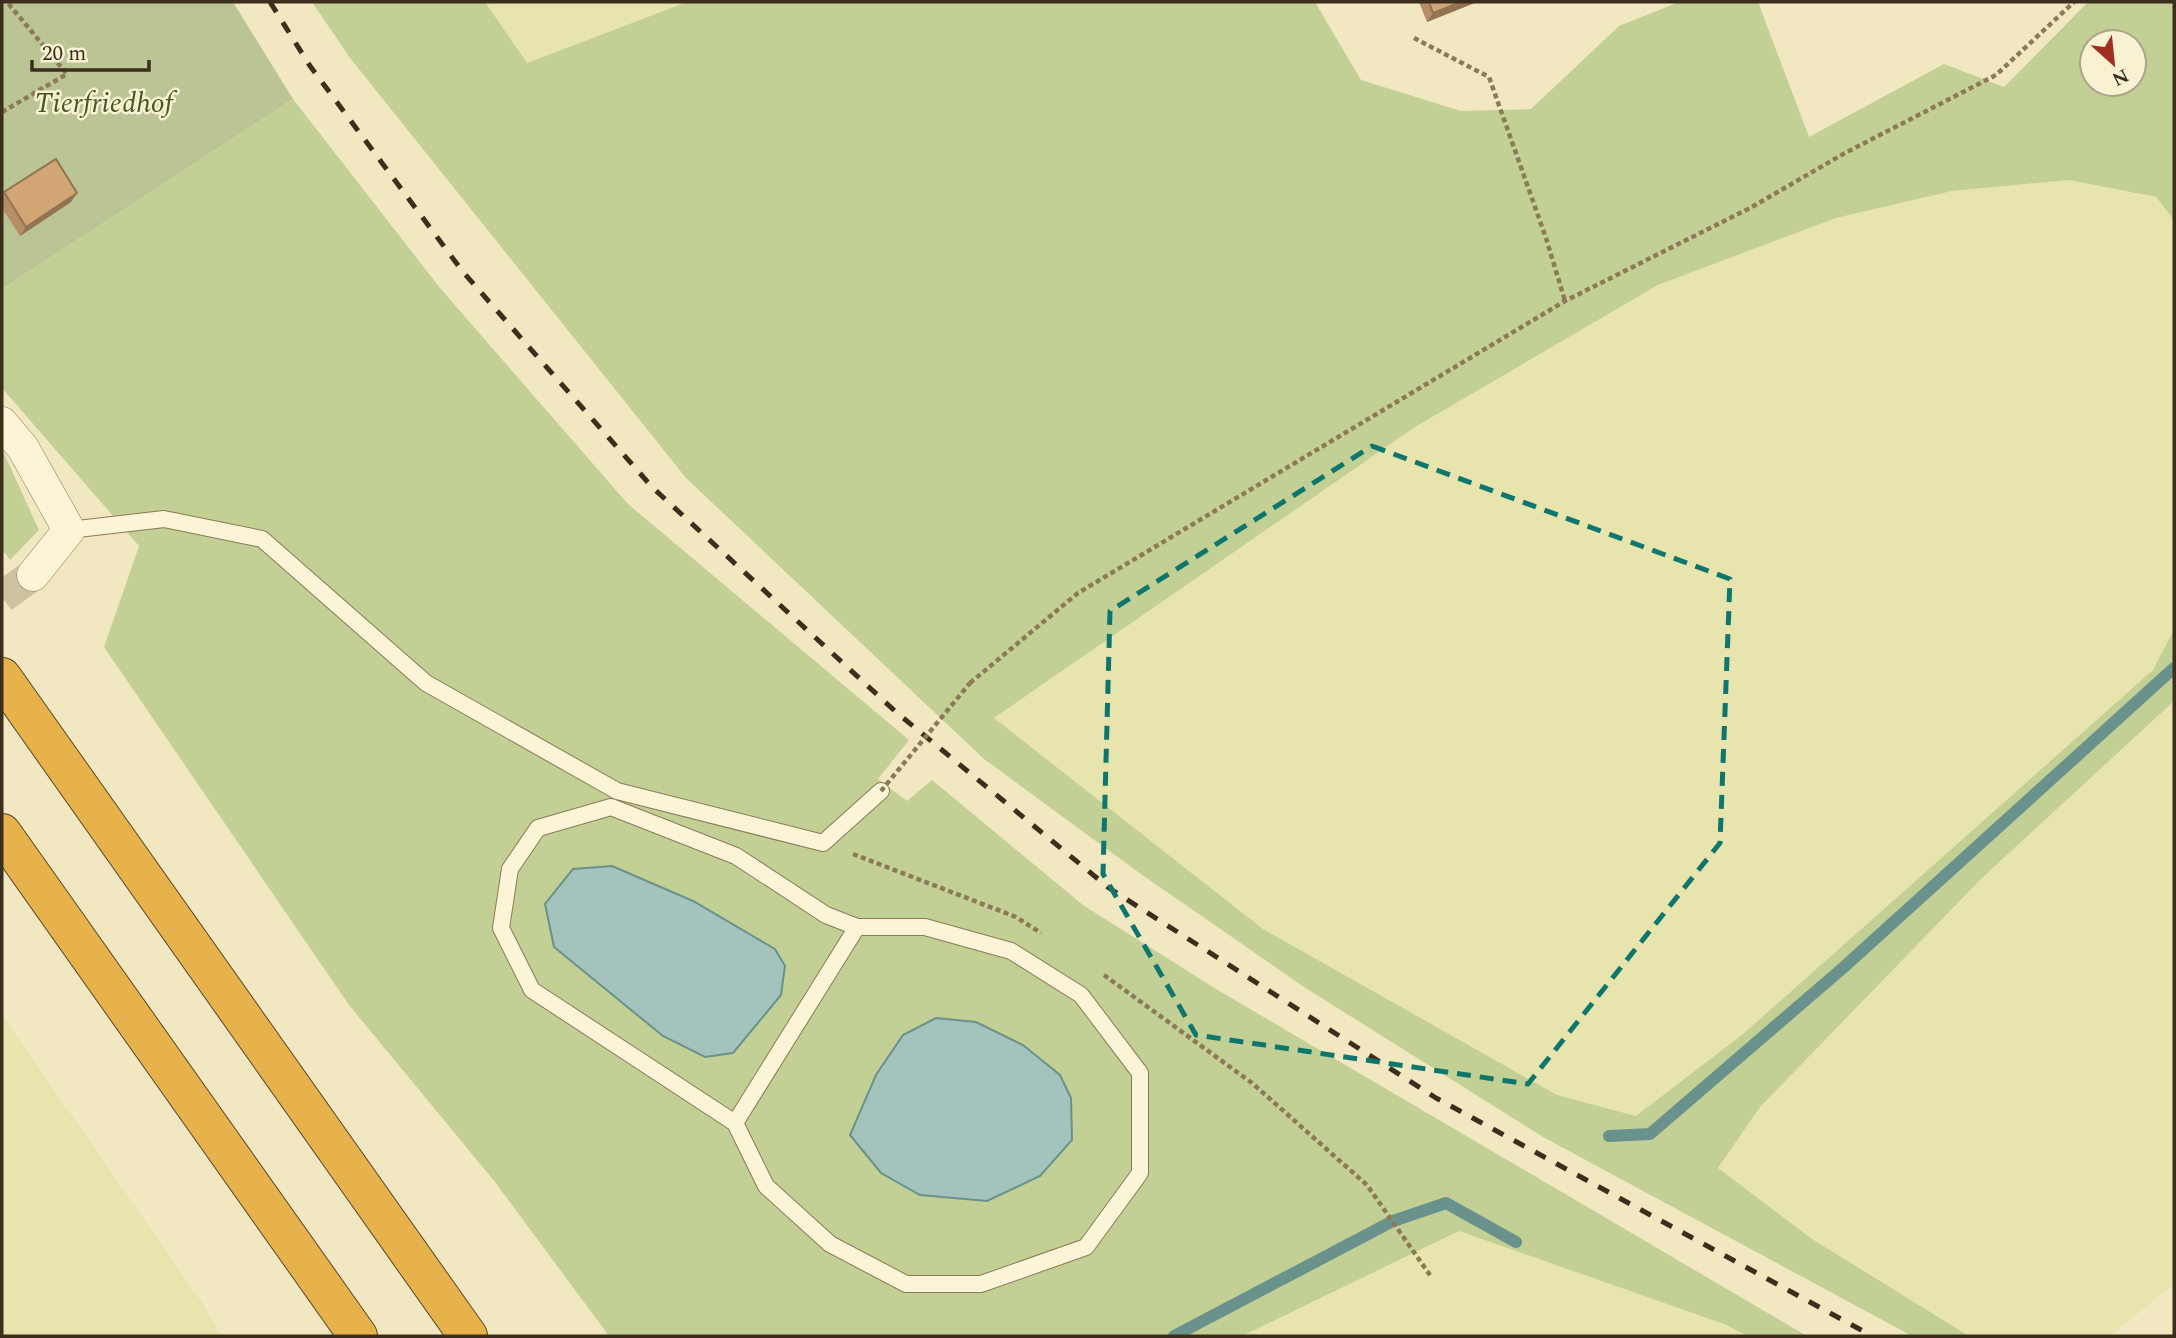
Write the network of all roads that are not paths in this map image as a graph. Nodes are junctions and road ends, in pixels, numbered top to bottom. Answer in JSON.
{"nodes":[{"id":1,"x":2,"y":423,"type":"edge"},
{"id":2,"x":69,"y":530,"type":"junction"},
{"id":3,"x":33,"y":575,"type":"tunnel mouth"},
{"id":4,"x":2,"y":677,"type":"edge"},
{"id":5,"x":617,"y":791,"type":"junction"},
{"id":6,"x":881,"y":791,"type":"road end"},
{"id":7,"x":611,"y":807,"type":"junction"},
{"id":8,"x":2,"y":833,"type":"edge"},
{"id":9,"x":857,"y":927,"type":"junction"},
{"id":10,"x":734,"y":1123,"type":"junction"},
{"id":11,"x":358,"y":1336,"type":"edge"},
{"id":12,"x":468,"y":1336,"type":"edge"}],
"edges":[{"from":1,"to":2,"type":"street"},
{"from":2,"to":3,"type":"street"},
{"from":2,"to":5,"type":"lane"},
{"from":4,"to":12,"type":"highway"},
{"from":5,"to":6,"type":"lane"},
{"from":5,"to":7,"type":"lane"},
{"from":7,"to":9,"type":"lane"},
{"from":7,"to":10,"type":"lane"},
{"from":8,"to":11,"type":"highway"},
{"from":9,"to":10,"type":"lane"},
{"from":9,"to":10,"type":"lane"}]}
